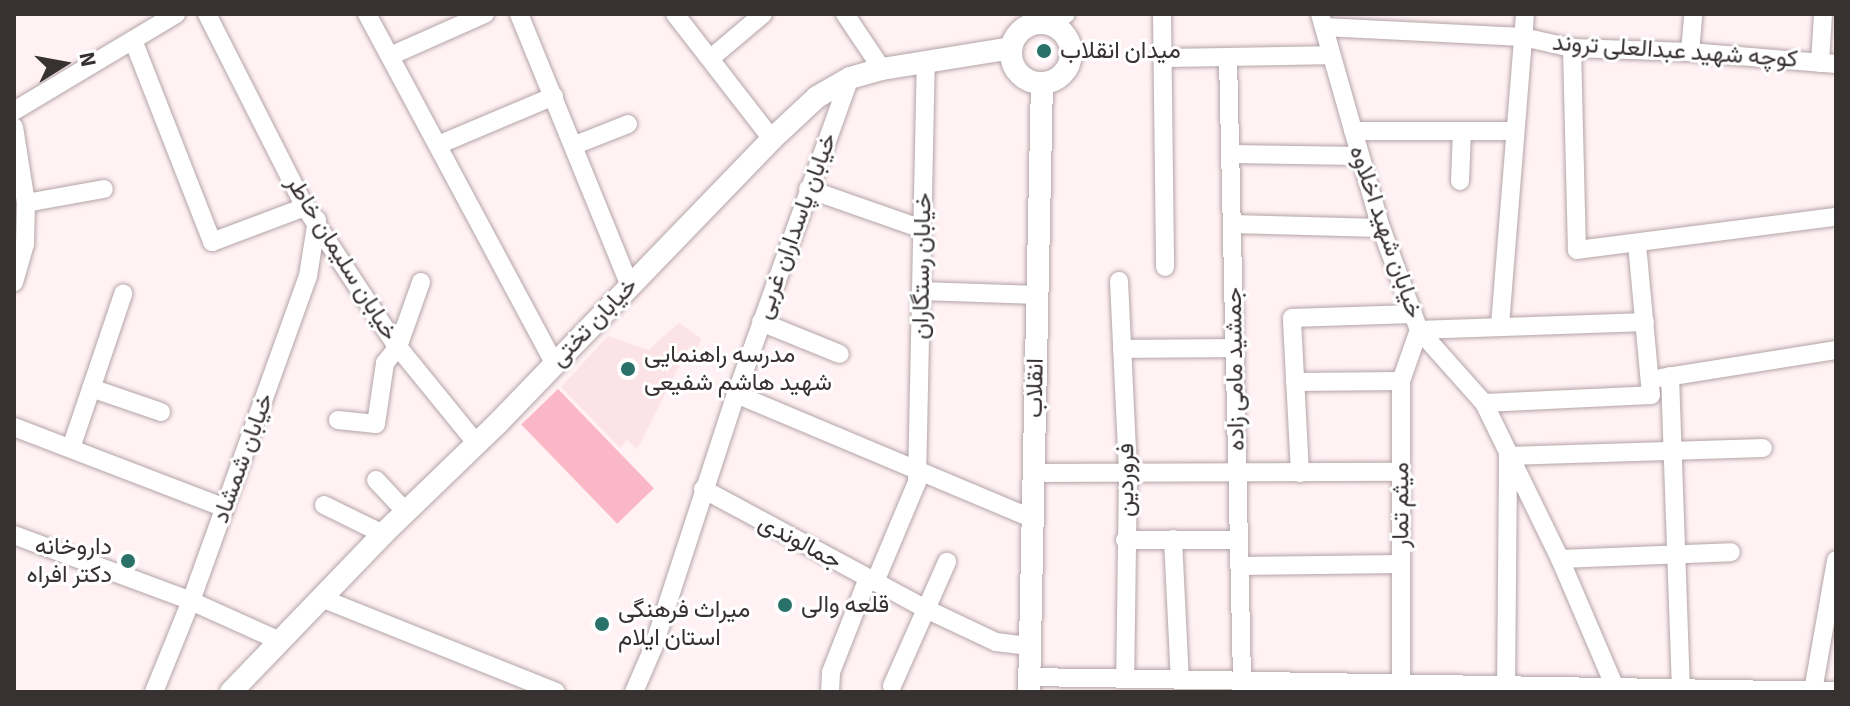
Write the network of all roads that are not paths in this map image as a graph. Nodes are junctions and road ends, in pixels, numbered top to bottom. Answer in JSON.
{"nodes":[{"id":1,"x":176,"y":14,"type":"edge"},
{"id":2,"x":207,"y":14,"type":"edge"},
{"id":3,"x":367,"y":14,"type":"edge"},
{"id":4,"x":485,"y":14,"type":"edge"},
{"id":5,"x":541,"y":14,"type":"edge"},
{"id":6,"x":675,"y":14,"type":"edge"},
{"id":7,"x":763,"y":14,"type":"edge"},
{"id":8,"x":1162,"y":14,"type":"edge"},
{"id":9,"x":1525,"y":14,"type":"edge"},
{"id":10,"x":1693,"y":14,"type":"edge"},
{"id":11,"x":1823,"y":14,"type":"edge"},
{"id":12,"x":848,"y":15,"type":"edge"},
{"id":13,"x":520,"y":17,"type":"edge"},
{"id":14,"x":1053,"y":19,"type":"edge"},
{"id":15,"x":1322,"y":20,"type":"edge"},
{"id":16,"x":1523,"y":37,"type":"junction"},
{"id":17,"x":133,"y":40,"type":"junction"},
{"id":18,"x":1011,"y":48,"type":"junction"},
{"id":19,"x":1572,"y":48,"type":"junction"},
{"id":20,"x":1690,"y":52,"type":"junction"},
{"id":21,"x":1331,"y":55,"type":"junction"},
{"id":22,"x":390,"y":56,"type":"junction"},
{"id":23,"x":1228,"y":57,"type":"junction"},
{"id":24,"x":711,"y":58,"type":"junction"},
{"id":25,"x":1163,"y":58,"type":"junction"},
{"id":26,"x":926,"y":62,"type":"junction"},
{"id":27,"x":1828,"y":63,"type":"edge"},
{"id":28,"x":882,"y":69,"type":"junction"},
{"id":29,"x":850,"y":78,"type":"junction"},
{"id":30,"x":1042,"y":84,"type":"junction"},
{"id":31,"x":554,"y":96,"type":"junction"},
{"id":32,"x":14,"y":111,"type":"edge"},
{"id":33,"x":628,"y":124,"type":"dead end"},
{"id":34,"x":14,"y":127,"type":"edge"},
{"id":35,"x":1353,"y":131,"type":"junction"},
{"id":36,"x":1462,"y":131,"type":"junction"},
{"id":37,"x":1514,"y":131,"type":"junction"},
{"id":38,"x":772,"y":139,"type":"junction"},
{"id":39,"x":438,"y":145,"type":"junction"},
{"id":40,"x":575,"y":145,"type":"junction"},
{"id":41,"x":1230,"y":154,"type":"junction"},
{"id":42,"x":1360,"y":156,"type":"junction"},
{"id":43,"x":1460,"y":181,"type":"dead end"},
{"id":44,"x":104,"y":189,"type":"dead end"},
{"id":45,"x":808,"y":189,"type":"junction"},
{"id":46,"x":26,"y":203,"type":"junction"},
{"id":47,"x":311,"y":214,"type":"junction"},
{"id":48,"x":1836,"y":217,"type":"edge"},
{"id":49,"x":1232,"y":224,"type":"junction"},
{"id":50,"x":1381,"y":228,"type":"junction"},
{"id":51,"x":922,"y":229,"type":"junction"},
{"id":52,"x":1637,"y":245,"type":"junction"},
{"id":53,"x":1165,"y":267,"type":"dead end"},
{"id":54,"x":1119,"y":281,"type":"dead end"},
{"id":55,"x":14,"y":282,"type":"edge"},
{"id":56,"x":421,"y":282,"type":"dead end"},
{"id":57,"x":629,"y":284,"type":"junction"},
{"id":58,"x":922,"y":291,"type":"junction"},
{"id":59,"x":123,"y":294,"type":"dead end"},
{"id":60,"x":1037,"y":295,"type":"junction"},
{"id":61,"x":761,"y":322,"type":"junction"},
{"id":62,"x":1416,"y":322,"type":"junction"},
{"id":63,"x":1645,"y":322,"type":"junction"},
{"id":64,"x":1500,"y":325,"type":"junction"},
{"id":65,"x":398,"y":347,"type":"junction"},
{"id":66,"x":1234,"y":348,"type":"junction"},
{"id":67,"x":1122,"y":349,"type":"junction"},
{"id":68,"x":1836,"y":350,"type":"edge"},
{"id":69,"x":840,"y":354,"type":"dead end"},
{"id":70,"x":554,"y":363,"type":"junction"},
{"id":71,"x":1670,"y":376,"type":"junction"},
{"id":72,"x":1401,"y":381,"type":"junction"},
{"id":73,"x":1295,"y":382,"type":"junction"},
{"id":74,"x":1650,"y":387,"type":"junction"},
{"id":75,"x":91,"y":388,"type":"junction"},
{"id":76,"x":736,"y":394,"type":"junction"},
{"id":77,"x":1484,"y":403,"type":"junction"},
{"id":78,"x":161,"y":412,"type":"dead end"},
{"id":79,"x":338,"y":420,"type":"dead end"},
{"id":80,"x":14,"y":427,"type":"edge"},
{"id":81,"x":477,"y":444,"type":"junction"},
{"id":82,"x":71,"y":448,"type":"junction"},
{"id":83,"x":1763,"y":448,"type":"dead end"},
{"id":84,"x":1675,"y":452,"type":"junction"},
{"id":85,"x":1508,"y":456,"type":"junction"},
{"id":86,"x":916,"y":471,"type":"junction"},
{"id":87,"x":1401,"y":472,"type":"junction"},
{"id":88,"x":1034,"y":473,"type":"junction"},
{"id":89,"x":1237,"y":473,"type":"junction"},
{"id":90,"x":1300,"y":473,"type":"junction"},
{"id":91,"x":1128,"y":474,"type":"junction"},
{"id":92,"x":376,"y":480,"type":"dead end"},
{"id":93,"x":703,"y":489,"type":"junction"},
{"id":94,"x":324,"y":505,"type":"dead end"},
{"id":95,"x":225,"y":508,"type":"junction"},
{"id":96,"x":406,"y":512,"type":"junction"},
{"id":97,"x":1033,"y":519,"type":"junction"},
{"id":98,"x":383,"y":534,"type":"junction"},
{"id":99,"x":14,"y":535,"type":"edge"},
{"id":100,"x":1173,"y":539,"type":"junction"},
{"id":101,"x":1125,"y":540,"type":"junction"},
{"id":102,"x":1239,"y":540,"type":"junction"},
{"id":103,"x":1731,"y":552,"type":"dead end"},
{"id":104,"x":1678,"y":556,"type":"junction"},
{"id":105,"x":1560,"y":559,"type":"junction"},
{"id":106,"x":1836,"y":560,"type":"edge"},
{"id":107,"x":947,"y":562,"type":"dead end"},
{"id":108,"x":1401,"y":564,"type":"junction"},
{"id":109,"x":1239,"y":566,"type":"junction"},
{"id":110,"x":871,"y":580,"type":"junction"},
{"id":111,"x":321,"y":598,"type":"junction"},
{"id":112,"x":191,"y":601,"type":"junction"},
{"id":113,"x":926,"y":609,"type":"junction"},
{"id":114,"x":280,"y":641,"type":"junction"},
{"id":115,"x":1030,"y":646,"type":"junction"},
{"id":116,"x":1125,"y":679,"type":"junction"},
{"id":117,"x":1180,"y":680,"type":"junction"},
{"id":118,"x":1242,"y":681,"type":"junction"},
{"id":119,"x":506,"y":683,"type":"edge"},
{"id":120,"x":1029,"y":685,"type":"edge"},
{"id":121,"x":892,"y":686,"type":"dead end"},
{"id":122,"x":1285,"y":687,"type":"edge"},
{"id":123,"x":1401,"y":688,"type":"edge"},
{"id":124,"x":1681,"y":688,"type":"junction"},
{"id":125,"x":1506,"y":689,"type":"edge"},
{"id":126,"x":1541,"y":689,"type":"edge"},
{"id":127,"x":1617,"y":690,"type":"edge"},
{"id":128,"x":1813,"y":691,"type":"edge"},
{"id":129,"x":1836,"y":691,"type":"edge"},
{"id":130,"x":154,"y":692,"type":"edge"},
{"id":131,"x":231,"y":692,"type":"edge"},
{"id":132,"x":556,"y":692,"type":"edge"},
{"id":133,"x":634,"y":692,"type":"edge"},
{"id":134,"x":830,"y":692,"type":"edge"}],
"edges":[{"from":1,"to":17,"type":"street"},
{"from":2,"to":47,"type":"street","name":"خیابان سلیمان خاطر"},
{"from":3,"to":22,"type":"street"},
{"from":4,"to":22,"type":"street"},
{"from":5,"to":13,"type":"street"},
{"from":6,"to":24,"type":"street"},
{"from":7,"to":24,"type":"street"},
{"from":8,"to":25,"type":"street"},
{"from":9,"to":16,"type":"street"},
{"from":10,"to":20,"type":"street"},
{"from":11,"to":27,"type":"street"},
{"from":12,"to":28,"type":"street"},
{"from":13,"to":31,"type":"street"},
{"from":14,"to":18,"type":"main road"},
{"from":14,"to":30,"type":"main road"},
{"from":15,"to":16,"type":"street","name":"کوچه شهید عبدالعلی تروند"},
{"from":15,"to":21,"type":"street","name":"خیابان شهید اخلاوه"},
{"from":16,"to":19,"type":"street","name":"کوچه شهید عبدالعلی تروند"},
{"from":16,"to":37,"type":"street"},
{"from":17,"to":32,"type":"street"},
{"from":17,"to":47,"type":"street"},
{"from":18,"to":26,"type":"main road","name":"خیابان تختی"},
{"from":18,"to":30,"type":"main road"},
{"from":19,"to":20,"type":"street","name":"کوچه شهید عبدالعلی تروند"},
{"from":19,"to":52,"type":"street"},
{"from":20,"to":27,"type":"street","name":"کوچه شهید عبدالعلی تروند"},
{"from":21,"to":23,"type":"street"},
{"from":21,"to":35,"type":"street","name":"خیابان شهید اخلاوه"},
{"from":22,"to":39,"type":"street"},
{"from":23,"to":25,"type":"street"},
{"from":23,"to":41,"type":"street","name":"جمشید مامی زاده"},
{"from":24,"to":38,"type":"street"},
{"from":25,"to":53,"type":"street"},
{"from":26,"to":28,"type":"main road","name":"خیابان تختی"},
{"from":26,"to":51,"type":"street","name":"خیابان رستگاران"},
{"from":28,"to":29,"type":"main road","name":"خیابان تختی"},
{"from":29,"to":38,"type":"main road","name":"خیابان تختی"},
{"from":29,"to":45,"type":"street","name":"خیابان پاسداران غربی"},
{"from":30,"to":60,"type":"main road","name":"انقلاب"},
{"from":31,"to":39,"type":"street"},
{"from":31,"to":40,"type":"street"},
{"from":33,"to":40,"type":"street"},
{"from":34,"to":46,"type":"street"},
{"from":35,"to":36,"type":"street"},
{"from":35,"to":42,"type":"street","name":"خیابان شهید اخلاوه"},
{"from":36,"to":37,"type":"street"},
{"from":36,"to":43,"type":"street"},
{"from":37,"to":64,"type":"street"},
{"from":38,"to":57,"type":"main road","name":"خیابان تختی"},
{"from":39,"to":70,"type":"street"},
{"from":40,"to":57,"type":"street"},
{"from":41,"to":42,"type":"street"},
{"from":41,"to":49,"type":"street","name":"جمشید مامی زاده"},
{"from":42,"to":50,"type":"street","name":"خیابان شهید اخلاوه"},
{"from":44,"to":46,"type":"street"},
{"from":45,"to":51,"type":"street"},
{"from":45,"to":61,"type":"street","name":"خیابان پاسداران غربی"},
{"from":46,"to":55,"type":"street"},
{"from":47,"to":65,"type":"street","name":"خیابان سلیمان خاطر"},
{"from":47,"to":95,"type":"street","name":"خیابان شمشاد"},
{"from":48,"to":52,"type":"street"},
{"from":49,"to":50,"type":"street"},
{"from":49,"to":66,"type":"street","name":"جمشید مامی زاده"},
{"from":50,"to":62,"type":"street","name":"خیابان شهید اخلاوه"},
{"from":51,"to":58,"type":"street","name":"خیابان رستگاران"},
{"from":52,"to":63,"type":"street"},
{"from":54,"to":67,"type":"street","name":"فروردین"},
{"from":56,"to":65,"type":"street"},
{"from":57,"to":70,"type":"main road","name":"خیابان تختی"},
{"from":58,"to":60,"type":"street"},
{"from":58,"to":86,"type":"street","name":"خیابان رستگاران"},
{"from":59,"to":75,"type":"street"},
{"from":60,"to":88,"type":"main road","name":"انقلاب"},
{"from":61,"to":69,"type":"street"},
{"from":61,"to":76,"type":"street","name":"خیابان پاسداران غربی"},
{"from":62,"to":64,"type":"street"},
{"from":62,"to":72,"type":"street","name":"میثم تمار"},
{"from":62,"to":73,"type":"street"},
{"from":62,"to":77,"type":"street","name":"خیابان شهید اخلاوه"},
{"from":63,"to":64,"type":"street"},
{"from":63,"to":74,"type":"street"},
{"from":65,"to":79,"type":"street"},
{"from":65,"to":81,"type":"street","name":"خیابان سلیمان خاطر"},
{"from":66,"to":67,"type":"street"},
{"from":66,"to":89,"type":"street","name":"جمشید مامی زاده"},
{"from":67,"to":91,"type":"street","name":"فروردین"},
{"from":68,"to":71,"type":"street"},
{"from":70,"to":81,"type":"main road","name":"خیابان تختی"},
{"from":71,"to":74,"type":"street"},
{"from":71,"to":84,"type":"street"},
{"from":72,"to":73,"type":"street"},
{"from":72,"to":87,"type":"street","name":"میثم تمار"},
{"from":73,"to":90,"type":"street"},
{"from":74,"to":77,"type":"street"},
{"from":75,"to":78,"type":"street"},
{"from":75,"to":82,"type":"street"},
{"from":76,"to":86,"type":"street"},
{"from":76,"to":93,"type":"street","name":"خیابان پاسداران غربی"},
{"from":77,"to":85,"type":"street","name":"خیابان شهید اخلاوه"},
{"from":80,"to":82,"type":"street"},
{"from":81,"to":96,"type":"main road","name":"خیابان تختی"},
{"from":82,"to":95,"type":"street"},
{"from":83,"to":84,"type":"street"},
{"from":84,"to":85,"type":"street"},
{"from":84,"to":104,"type":"street"},
{"from":85,"to":105,"type":"street","name":"خیابان شهید اخلاوه"},
{"from":85,"to":125,"type":"street"},
{"from":86,"to":97,"type":"street"},
{"from":86,"to":110,"type":"street","name":"خیابان رستگاران"},
{"from":87,"to":90,"type":"street"},
{"from":87,"to":108,"type":"street","name":"میثم تمار"},
{"from":88,"to":91,"type":"street"},
{"from":88,"to":97,"type":"main road","name":"انقلاب"},
{"from":89,"to":90,"type":"street"},
{"from":89,"to":91,"type":"street"},
{"from":89,"to":102,"type":"street","name":"جمشید مامی زاده"},
{"from":91,"to":101,"type":"street","name":"فروردین"},
{"from":92,"to":96,"type":"street"},
{"from":93,"to":110,"type":"street","name":"جمالوندی"},
{"from":93,"to":133,"type":"street","name":"خیابان پاسداران غربی"},
{"from":94,"to":98,"type":"street"},
{"from":95,"to":112,"type":"street","name":"خیابان شمشاد"},
{"from":96,"to":98,"type":"main road","name":"خیابان تختی"},
{"from":97,"to":115,"type":"main road","name":"انقلاب"},
{"from":98,"to":111,"type":"main road","name":"خیابان تختی"},
{"from":99,"to":112,"type":"street"},
{"from":100,"to":101,"type":"street"},
{"from":100,"to":102,"type":"street"},
{"from":100,"to":117,"type":"street"},
{"from":101,"to":116,"type":"street","name":"فروردین"},
{"from":102,"to":109,"type":"street","name":"جمشید مامی زاده"},
{"from":103,"to":104,"type":"street"},
{"from":104,"to":105,"type":"street"},
{"from":104,"to":124,"type":"street"},
{"from":105,"to":127,"type":"street","name":"خیابان شهید اخلاوه"},
{"from":106,"to":128,"type":"street"},
{"from":107,"to":113,"type":"street"},
{"from":108,"to":109,"type":"street"},
{"from":108,"to":123,"type":"street","name":"میثم تمار"},
{"from":109,"to":118,"type":"street","name":"جمشید مامی زاده"},
{"from":110,"to":113,"type":"street","name":"جمالوندی"},
{"from":110,"to":134,"type":"street","name":"خیابان رستگاران"},
{"from":111,"to":114,"type":"main road","name":"خیابان تختی"},
{"from":111,"to":119,"type":"street"},
{"from":112,"to":114,"type":"street"},
{"from":112,"to":130,"type":"street","name":"خیابان شمشاد"},
{"from":113,"to":115,"type":"street","name":"جمالوندی"},
{"from":113,"to":121,"type":"street"},
{"from":114,"to":131,"type":"main road","name":"خیابان تختی"},
{"from":115,"to":120,"type":"main road","name":"انقلاب"},
{"from":116,"to":117,"type":"street"},
{"from":116,"to":120,"type":"street"},
{"from":117,"to":118,"type":"street"},
{"from":118,"to":122,"type":"street"},
{"from":119,"to":132,"type":"street"},
{"from":122,"to":123,"type":"street"},
{"from":123,"to":125,"type":"street"},
{"from":124,"to":127,"type":"street"},
{"from":124,"to":128,"type":"street"},
{"from":125,"to":126,"type":"street"},
{"from":126,"to":127,"type":"street"},
{"from":128,"to":129,"type":"street"}]}
